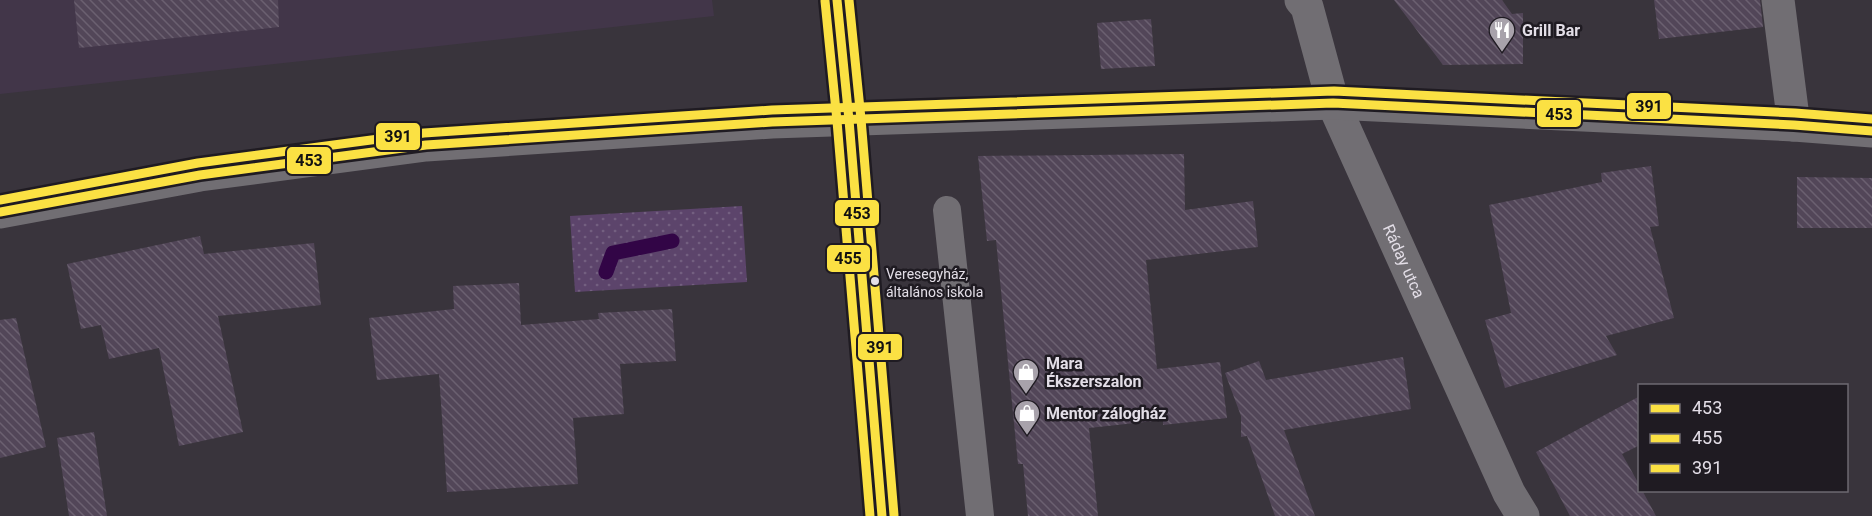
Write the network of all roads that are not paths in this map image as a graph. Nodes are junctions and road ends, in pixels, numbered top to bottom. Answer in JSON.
{"nodes":[{"id":1,"x":837,"y":0,"type":"edge"},
{"id":2,"x":1301,"y":0,"type":"edge"},
{"id":3,"x":1778,"y":0,"type":"edge"},
{"id":4,"x":1333,"y":103,"type":"junction"},
{"id":5,"x":849,"y":120,"type":"junction"},
{"id":6,"x":1794,"y":125,"type":"junction"},
{"id":7,"x":1872,"y":131,"type":"edge"},
{"id":8,"x":947,"y":210,"type":"dead end"},
{"id":9,"x":0,"y":212,"type":"edge"},
{"id":10,"x":882,"y":516,"type":"edge"},
{"id":11,"x":980,"y":516,"type":"edge"},
{"id":12,"x":1523,"y":516,"type":"edge"}],
"edges":[{"from":1,"to":5,"type":"main road"},
{"from":2,"to":4,"type":"main road","name":"Ráday utca"},
{"from":3,"to":6,"type":"main road"},
{"from":4,"to":5,"type":"main road"},
{"from":4,"to":6,"type":"main road"},
{"from":4,"to":12,"type":"main road","name":"Ráday utca"},
{"from":5,"to":9,"type":"main road"},
{"from":5,"to":10,"type":"main road"},
{"from":6,"to":7,"type":"main road"},
{"from":8,"to":11,"type":"lane"}]}
